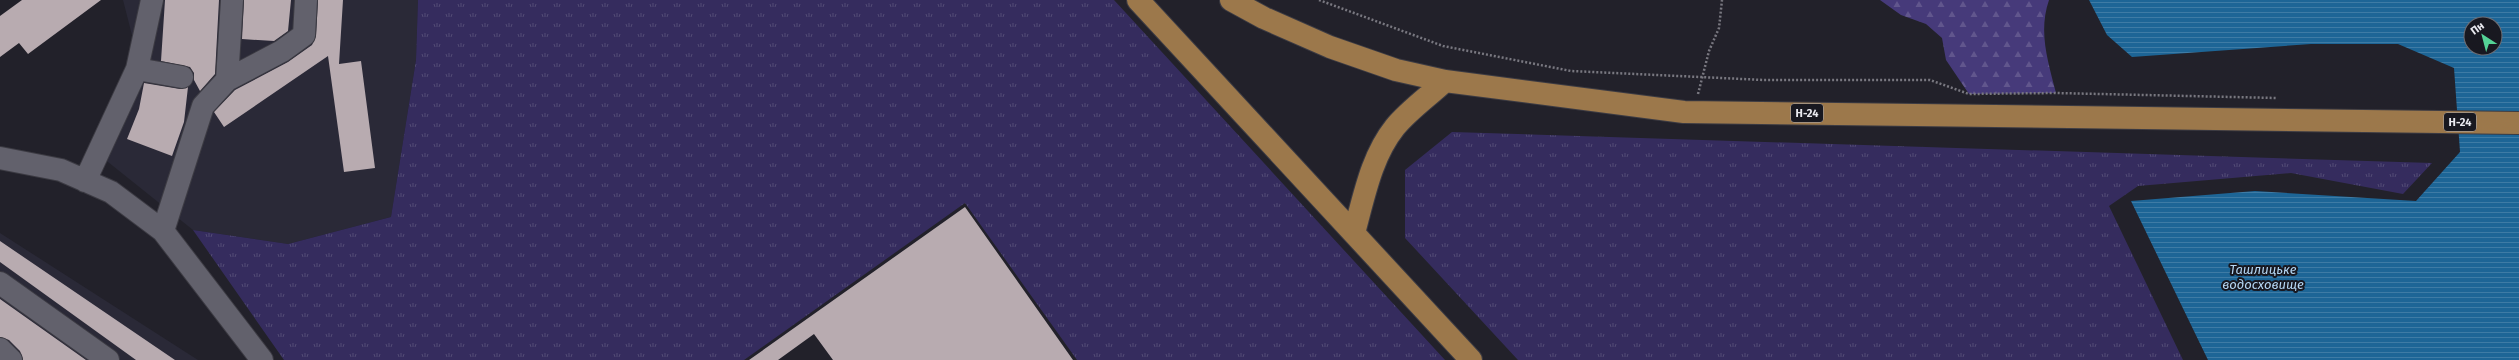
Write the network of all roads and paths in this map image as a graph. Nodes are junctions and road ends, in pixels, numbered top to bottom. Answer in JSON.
{"nodes":[{"id":1,"x":152,"y":0,"type":"edge"},
{"id":2,"x":232,"y":0,"type":"edge"},
{"id":3,"x":306,"y":0,"type":"edge"},
{"id":4,"x":1138,"y":0,"type":"edge"},
{"id":5,"x":1231,"y":0,"type":"edge"},
{"id":6,"x":1318,"y":0,"type":"edge"},
{"id":7,"x":1722,"y":0,"type":"edge"},
{"id":8,"x":137,"y":69,"type":"junction"},
{"id":9,"x":182,"y":77,"type":"dead end"},
{"id":10,"x":1702,"y":77,"type":"junction"},
{"id":11,"x":227,"y":80,"type":"junction"},
{"id":12,"x":1445,"y":81,"type":"junction"},
{"id":13,"x":2278,"y":98,"type":"dead end"},
{"id":14,"x":1693,"y":112,"type":"junction"},
{"id":15,"x":2519,"y":123,"type":"edge"},
{"id":16,"x":0,"y":158,"type":"edge"},
{"id":17,"x":85,"y":181,"type":"junction"},
{"id":18,"x":163,"y":231,"type":"junction"},
{"id":19,"x":1354,"y":233,"type":"junction"},
{"id":20,"x":0,"y":283,"type":"edge"},
{"id":21,"x":0,"y":349,"type":"edge"},
{"id":22,"x":11,"y":360,"type":"edge"},
{"id":23,"x":108,"y":360,"type":"edge"},
{"id":24,"x":262,"y":360,"type":"edge"},
{"id":25,"x":1471,"y":360,"type":"edge"}],
"edges":[{"from":1,"to":8,"type":"street"},
{"from":2,"to":11,"type":"street"},
{"from":3,"to":11,"type":"street"},
{"from":4,"to":19,"type":"main road"},
{"from":5,"to":12,"type":"main road","number":"Н-24"},
{"from":6,"to":10,"type":"path"},
{"from":7,"to":10,"type":"path"},
{"from":8,"to":9,"type":"street"},
{"from":8,"to":17,"type":"street"},
{"from":10,"to":13,"type":"path"},
{"from":10,"to":14,"type":"path"},
{"from":11,"to":18,"type":"street"},
{"from":12,"to":14,"type":"main road","number":"Н-24"},
{"from":12,"to":19,"type":"main road"},
{"from":14,"to":15,"type":"main road","number":"Н-24"},
{"from":16,"to":17,"type":"street"},
{"from":17,"to":18,"type":"street"},
{"from":18,"to":24,"type":"street"},
{"from":19,"to":25,"type":"main road"},
{"from":20,"to":23,"type":"street"},
{"from":21,"to":22,"type":"street"}]}
